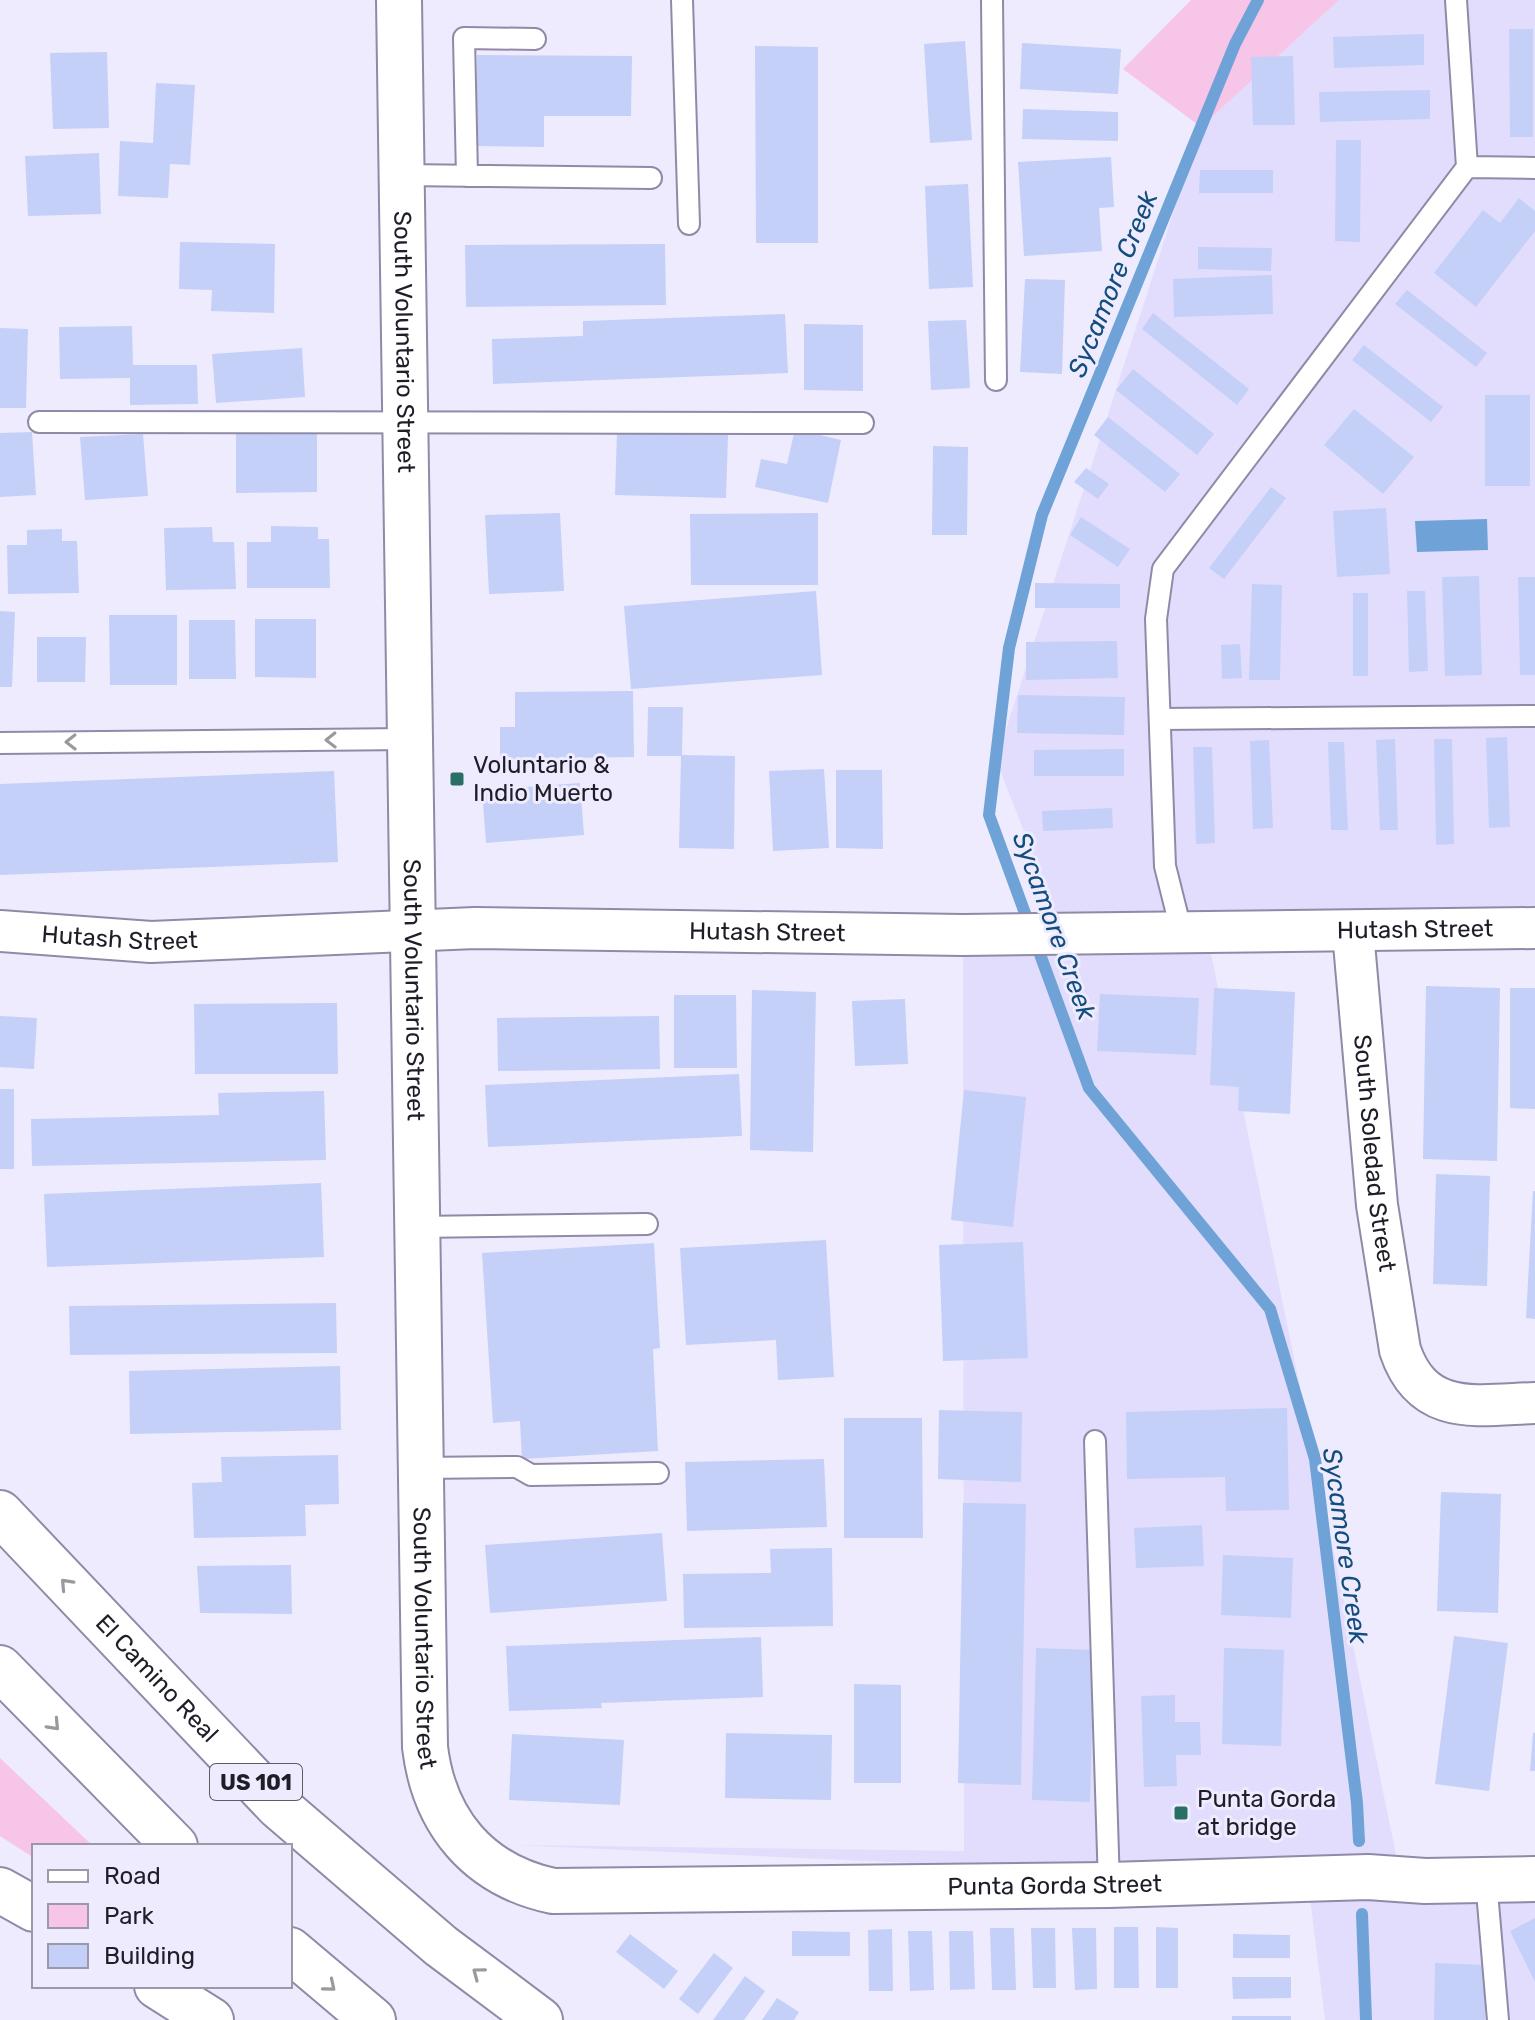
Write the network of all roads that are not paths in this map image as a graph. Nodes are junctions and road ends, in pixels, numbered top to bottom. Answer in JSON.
{"nodes":[{"id":1,"x":399,"y":0,"type":"edge"},
{"id":2,"x":682,"y":0,"type":"edge"},
{"id":3,"x":992,"y":0,"type":"edge"},
{"id":4,"x":1456,"y":0,"type":"edge"},
{"id":5,"x":535,"y":39,"type":"dead end"},
{"id":6,"x":1467,"y":167,"type":"junction"},
{"id":7,"x":1535,"y":168,"type":"edge"},
{"id":8,"x":401,"y":175,"type":"junction"},
{"id":9,"x":467,"y":176,"type":"junction"},
{"id":10,"x":651,"y":178,"type":"dead end"},
{"id":11,"x":689,"y":224,"type":"dead end"},
{"id":12,"x":996,"y":380,"type":"dead end"},
{"id":13,"x":39,"y":422,"type":"dead end"},
{"id":14,"x":863,"y":423,"type":"dead end"},
{"id":15,"x":403,"y":425,"type":"junction"},
{"id":16,"x":1535,"y":716,"type":"edge"},
{"id":17,"x":1161,"y":719,"type":"junction"},
{"id":18,"x":409,"y":739,"type":"junction"},
{"id":19,"x":0,"y":743,"type":"edge"},
{"id":20,"x":1535,"y":928,"type":"edge"},
{"id":21,"x":0,"y":931,"type":"edge"},
{"id":22,"x":411,"y":932,"type":"junction"},
{"id":23,"x":1353,"y":932,"type":"junction"},
{"id":24,"x":1182,"y":934,"type":"junction"},
{"id":25,"x":647,"y":1224,"type":"dead end"},
{"id":26,"x":416,"y":1227,"type":"junction"},
{"id":27,"x":1535,"y":1403,"type":"edge"},
{"id":28,"x":1095,"y":1441,"type":"dead end"},
{"id":29,"x":421,"y":1468,"type":"junction"},
{"id":30,"x":658,"y":1473,"type":"dead end"},
{"id":31,"x":0,"y":1513,"type":"edge"},
{"id":32,"x":0,"y":1668,"type":"edge"},
{"id":33,"x":173,"y":1844,"type":"edge"},
{"id":34,"x":1535,"y":1879,"type":"edge"},
{"id":35,"x":1486,"y":1880,"type":"junction"},
{"id":36,"x":1109,"y":1885,"type":"junction"},
{"id":37,"x":0,"y":1890,"type":"edge"},
{"id":38,"x":576,"y":1892,"type":"joint"},
{"id":39,"x":32,"y":1908,"type":"edge"},
{"id":40,"x":292,"y":1952,"type":"edge"},
{"id":41,"x":160,"y":1988,"type":"edge"},
{"id":42,"x":211,"y":2020,"type":"edge"},
{"id":43,"x":373,"y":2020,"type":"edge"},
{"id":44,"x":540,"y":2020,"type":"edge"},
{"id":45,"x":1498,"y":2020,"type":"edge"}],
"edges":[{"from":1,"to":8,"type":"main road","name":"South Voluntario Street"},
{"from":2,"to":11,"type":"lane"},
{"from":3,"to":12,"type":"lane"},
{"from":4,"to":6,"type":"lane"},
{"from":5,"to":9,"type":"lane"},
{"from":6,"to":7,"type":"lane"},
{"from":6,"to":17,"type":"lane"},
{"from":8,"to":9,"type":"lane"},
{"from":8,"to":15,"type":"main road","name":"South Voluntario Street"},
{"from":9,"to":10,"type":"lane"},
{"from":13,"to":15,"type":"lane"},
{"from":14,"to":15,"type":"lane"},
{"from":15,"to":18,"type":"main road","name":"South Voluntario Street"},
{"from":16,"to":17,"type":"lane"},
{"from":17,"to":24,"type":"lane"},
{"from":18,"to":19,"type":"lane","one_way":true},
{"from":18,"to":22,"type":"main road","name":"South Voluntario Street"},
{"from":20,"to":23,"type":"street","name":"Hutash Street"},
{"from":21,"to":22,"type":"street","name":"Hutash Street"},
{"from":22,"to":24,"type":"street","name":"Hutash Street"},
{"from":22,"to":26,"type":"main road","name":"South Voluntario Street"},
{"from":23,"to":24,"type":"street","name":"Hutash Street"},
{"from":23,"to":27,"type":"street","name":"South Soledad Street"},
{"from":25,"to":26,"type":"lane"},
{"from":26,"to":29,"type":"main road","name":"South Voluntario Street"},
{"from":28,"to":36,"type":"lane"},
{"from":29,"to":30,"type":"lane"},
{"from":29,"to":38,"type":"main road","name":"South Voluntario Street"},
{"from":44,"to":31,"type":"main road","name":"El Camino Real","number":"US 101","one_way":true},
{"from":32,"to":33,"type":"main road","one_way":true},
{"from":34,"to":35,"type":"main road","name":"Punta Gorda Street"},
{"from":35,"to":36,"type":"main road","name":"Punta Gorda Street"},
{"from":35,"to":45,"type":"lane"},
{"from":36,"to":38,"type":"main road","name":"Punta Gorda Street"},
{"from":37,"to":39,"type":"main road"},
{"from":40,"to":43,"type":"main road","one_way":true},
{"from":41,"to":42,"type":"main road"}]}
